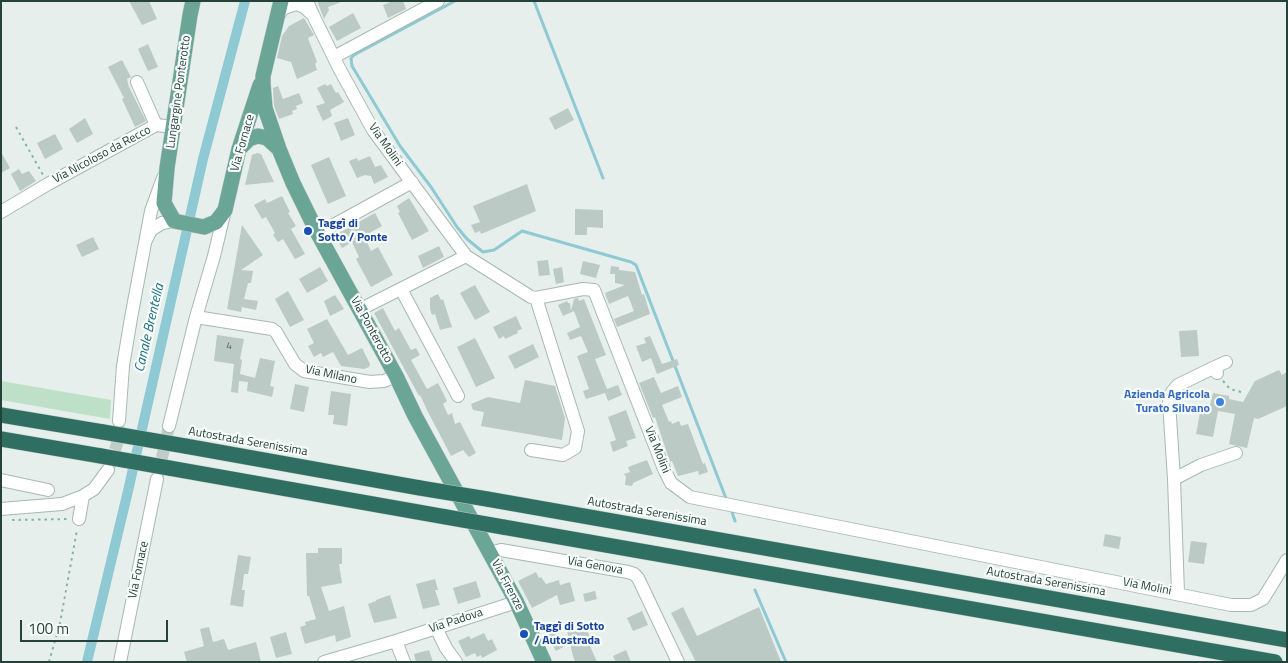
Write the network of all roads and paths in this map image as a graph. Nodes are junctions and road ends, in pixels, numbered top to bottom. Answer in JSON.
{"nodes":[{"id":1,"x":271,"y":1,"type":"edge"},
{"id":2,"x":307,"y":1,"type":"edge"},
{"id":3,"x":438,"y":1,"type":"edge"},
{"id":4,"x":191,"y":6,"type":"edge"},
{"id":5,"x":280,"y":8,"type":"edge"},
{"id":6,"x":313,"y":15,"type":"junction"},
{"id":7,"x":275,"y":30,"type":"junction"},
{"id":8,"x":334,"y":57,"type":"junction"},
{"id":9,"x":263,"y":76,"type":"junction"},
{"id":10,"x":137,"y":82,"type":"dead end"},
{"id":11,"x":156,"y":125,"type":"junction"},
{"id":12,"x":16,"y":127,"type":"dead end"},
{"id":13,"x":174,"y":127,"type":"junction"},
{"id":14,"x":279,"y":149,"type":"junction"},
{"id":15,"x":239,"y":150,"type":"junction"},
{"id":16,"x":167,"y":168,"type":"junction"},
{"id":17,"x":412,"y":182,"type":"junction"},
{"id":18,"x":48,"y":184,"type":"junction"},
{"id":19,"x":225,"y":210,"type":"junction"},
{"id":20,"x":1,"y":212,"type":"edge"},
{"id":21,"x":176,"y":221,"type":"junction"},
{"id":22,"x":202,"y":227,"type":"junction"},
{"id":23,"x":317,"y":232,"type":"junction"},
{"id":24,"x":146,"y":240,"type":"junction"},
{"id":25,"x":214,"y":256,"type":"junction"},
{"id":26,"x":466,"y":256,"type":"junction"},
{"id":27,"x":401,"y":289,"type":"junction"},
{"id":28,"x":536,"y":298,"type":"junction"},
{"id":29,"x":359,"y":310,"type":"junction"},
{"id":30,"x":196,"y":317,"type":"junction"},
{"id":31,"x":1226,"y":362,"type":"dead end"},
{"id":32,"x":1215,"y":371,"type":"junction"},
{"id":33,"x":396,"y":376,"type":"junction"},
{"id":34,"x":1241,"y":392,"type":"dead end"},
{"id":35,"x":458,"y":396,"type":"dead end"},
{"id":36,"x":1,"y":415,"type":"edge"},
{"id":37,"x":119,"y":420,"type":"tunnel mouth"},
{"id":38,"x":169,"y":426,"type":"tunnel mouth"},
{"id":39,"x":1,"y":438,"type":"edge"},
{"id":40,"x":531,"y":450,"type":"dead end"},
{"id":41,"x":1236,"y":453,"type":"dead end"},
{"id":42,"x":104,"y":463,"type":"junction"},
{"id":43,"x":157,"y":478,"type":"tunnel mouth"},
{"id":44,"x":1174,"y":478,"type":"junction"},
{"id":45,"x":1,"y":480,"type":"edge"},
{"id":46,"x":48,"y":490,"type":"dead end"},
{"id":47,"x":83,"y":496,"type":"junction"},
{"id":48,"x":1,"y":509,"type":"edge"},
{"id":49,"x":466,"y":510,"type":"joint"},
{"id":50,"x":13,"y":517,"type":"dead end"},
{"id":51,"x":79,"y":519,"type":"junction"},
{"id":52,"x":490,"y":553,"type":"junction"},
{"id":53,"x":1287,"y":560,"type":"edge"},
{"id":54,"x":1178,"y":594,"type":"junction"},
{"id":55,"x":516,"y":601,"type":"junction"},
{"id":56,"x":436,"y":628,"type":"junction"},
{"id":57,"x":1287,"y":640,"type":"edge"},
{"id":58,"x":396,"y":641,"type":"junction"},
{"id":59,"x":49,"y":662,"type":"edge"},
{"id":60,"x":120,"y":662,"type":"edge"},
{"id":61,"x":324,"y":662,"type":"edge"},
{"id":62,"x":404,"y":662,"type":"edge"},
{"id":63,"x":456,"y":662,"type":"edge"},
{"id":64,"x":544,"y":662,"type":"edge"},
{"id":65,"x":678,"y":662,"type":"edge"},
{"id":66,"x":1275,"y":662,"type":"edge"}],
"edges":[{"from":1,"to":7,"type":"main road","name":"Via Ponterotto"},
{"from":2,"to":6,"type":"street","name":"Via Molini"},
{"from":3,"to":8,"type":"street"},
{"from":4,"to":13,"type":"main road","name":"Lungargine Ponterotto"},
{"from":5,"to":6,"type":"street"},
{"from":5,"to":7,"type":"main road","name":"Via Ponterotto"},
{"from":6,"to":8,"type":"street","name":"Via Molini"},
{"from":7,"to":9,"type":"main road","name":"Via Ponterotto"},
{"from":8,"to":17,"type":"street","name":"Via Molini"},
{"from":9,"to":14,"type":"main road","name":"Via Ponterotto"},
{"from":9,"to":15,"type":"main road","name":"Via Fornace"},
{"from":10,"to":11,"type":"street","name":"Via Nicoloso da Recco"},
{"from":11,"to":13,"type":"street","name":"Via Nicoloso da Recco"},
{"from":11,"to":18,"type":"street","name":"Via Nicoloso da Recco"},
{"from":12,"to":18,"type":"path","name":"Via Nicoloso da Recco"},
{"from":13,"to":16,"type":"main road","name":"Lungargine Ponterotto"},
{"from":14,"to":15,"type":"main road"},
{"from":14,"to":23,"type":"main road","name":"Via Ponterotto"},
{"from":15,"to":19,"type":"main road","name":"Via Fornace"},
{"from":16,"to":21,"type":"main road","name":"Lungargine Ponterotto"},
{"from":16,"to":24,"type":"street","name":"Lungargine Ponterotto"},
{"from":17,"to":23,"type":"street"},
{"from":17,"to":26,"type":"street","name":"Via Molini"},
{"from":18,"to":20,"type":"street","name":"Via Nicoloso da Recco"},
{"from":19,"to":22,"type":"main road"},
{"from":19,"to":25,"type":"street","name":"Via Fornace"},
{"from":21,"to":22,"type":"main road"},
{"from":21,"to":24,"type":"street"},
{"from":22,"to":25,"type":"street"},
{"from":23,"to":29,"type":"main road","name":"Via Ponterotto"},
{"from":24,"to":37,"type":"street","name":"Lungargine Ponterotto"},
{"from":25,"to":30,"type":"street","name":"Via Fornace"},
{"from":26,"to":27,"type":"street"},
{"from":26,"to":28,"type":"street","name":"Via Molini"},
{"from":27,"to":29,"type":"street"},
{"from":27,"to":35,"type":"street"},
{"from":28,"to":40,"type":"street"},
{"from":28,"to":54,"type":"street","name":"Via Molini"},
{"from":29,"to":33,"type":"main road","name":"Via Ponterotto"},
{"from":30,"to":33,"type":"street","name":"Via Milano"},
{"from":30,"to":38,"type":"street","name":"Via Fornace"},
{"from":31,"to":32,"type":"street"},
{"from":32,"to":34,"type":"path"},
{"from":32,"to":44,"type":"street"},
{"from":33,"to":49,"type":"main road","name":"Via Ponterotto"},
{"from":36,"to":57,"type":"highway","name":"Autostrada Serenissima","bridge":true},
{"from":39,"to":42,"type":"highway"},
{"from":41,"to":44,"type":"street"},
{"from":42,"to":47,"type":"street"},
{"from":42,"to":66,"type":"highway","bridge":true},
{"from":43,"to":60,"type":"street","name":"Via Fornace"},
{"from":44,"to":54,"type":"street"},
{"from":45,"to":46,"type":"street"},
{"from":47,"to":48,"type":"street"},
{"from":47,"to":51,"type":"street"},
{"from":49,"to":52,"type":"main road","name":"Via Firenze"},
{"from":50,"to":51,"type":"path"},
{"from":51,"to":59,"type":"path"},
{"from":52,"to":55,"type":"main road","name":"Via Firenze"},
{"from":52,"to":65,"type":"street","name":"Via Genova"},
{"from":53,"to":54,"type":"street","name":"Via Molini"},
{"from":55,"to":56,"type":"street","name":"Via Padova"},
{"from":55,"to":64,"type":"main road","name":"Via Firenze"},
{"from":56,"to":58,"type":"street","name":"Via Padova"},
{"from":56,"to":63,"type":"street"},
{"from":58,"to":61,"type":"street","name":"Via Padova"},
{"from":58,"to":62,"type":"street"}]}
